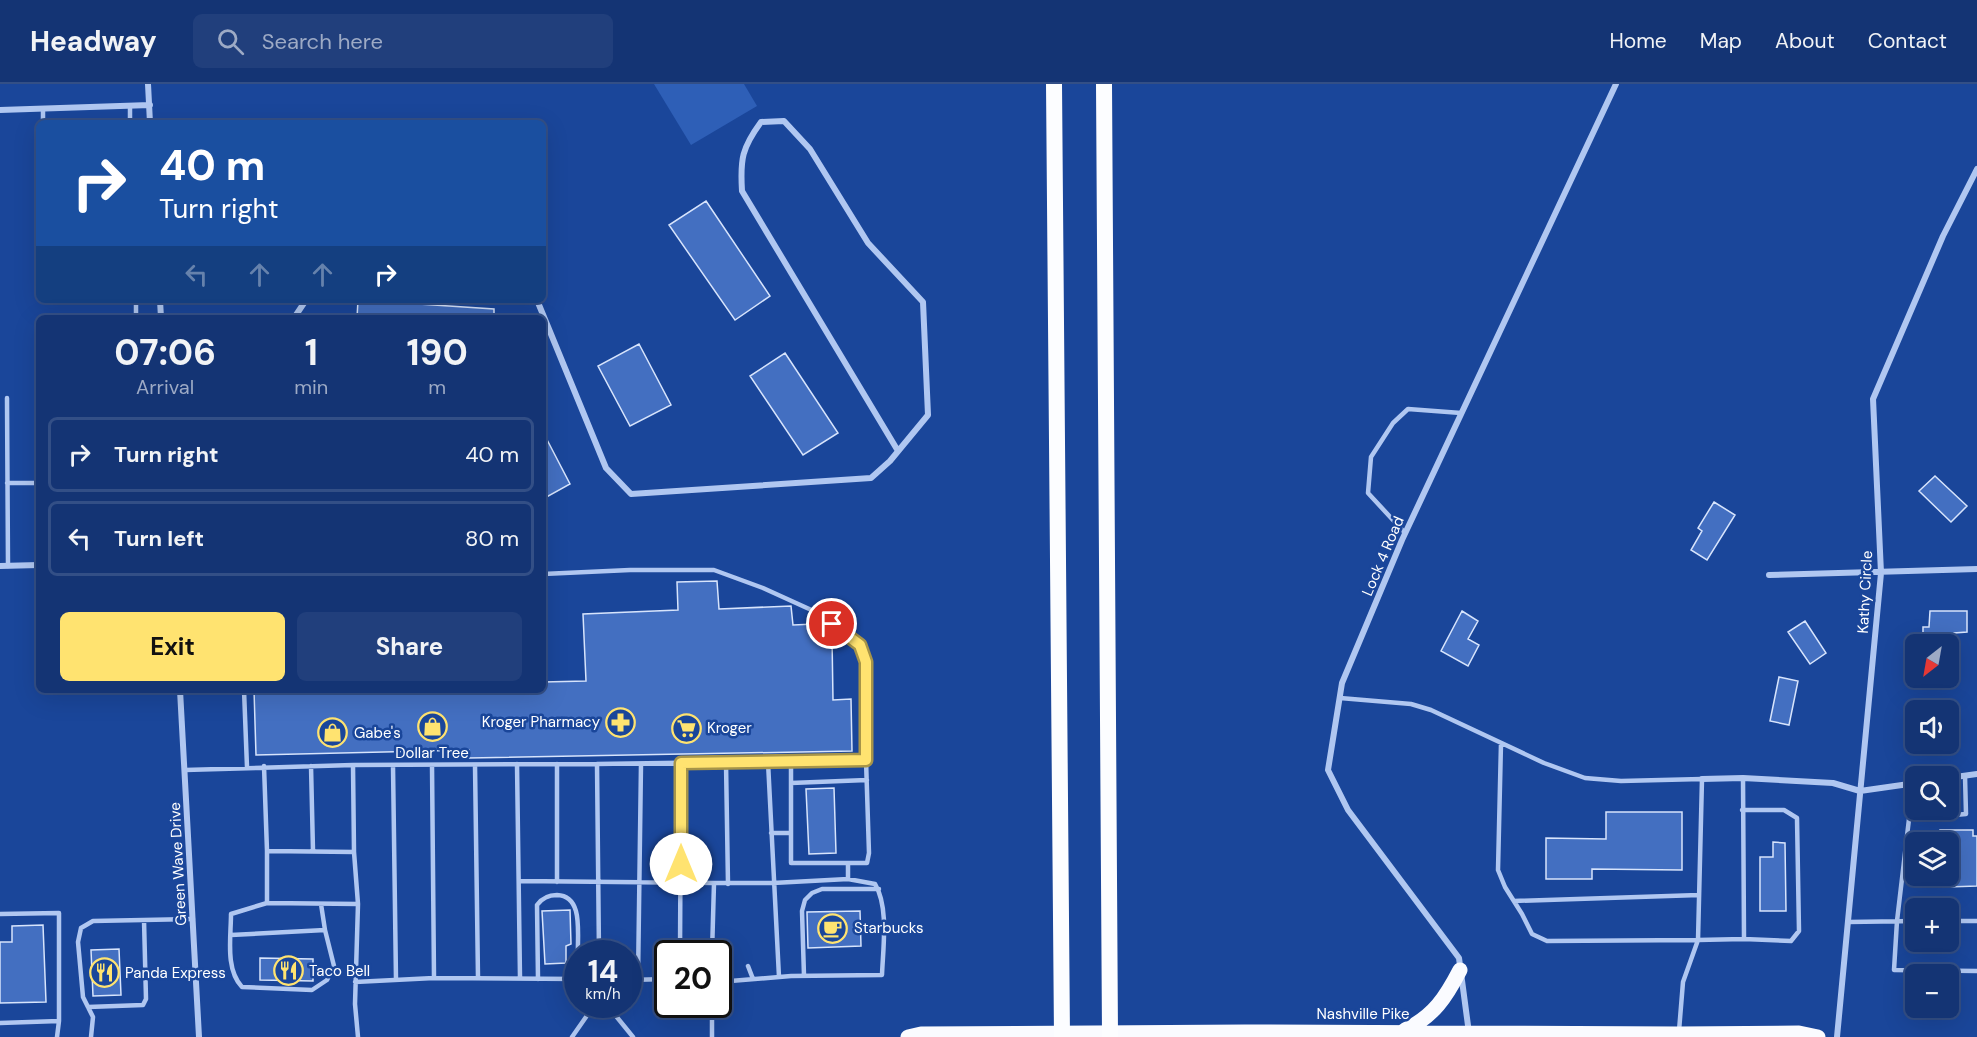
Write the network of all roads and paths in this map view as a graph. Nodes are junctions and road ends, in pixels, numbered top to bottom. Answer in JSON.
{"nodes":[{"id":1,"x":148,"y":84,"type":"edge"},
{"id":2,"x":1054,"y":84,"type":"edge"},
{"id":3,"x":1104,"y":84,"type":"edge"},
{"id":4,"x":1616,"y":84,"type":"edge"},
{"id":5,"x":150,"y":105,"type":"junction"},
{"id":6,"x":129,"y":106,"type":"junction"},
{"id":7,"x":43,"y":109,"type":"junction"},
{"id":8,"x":0,"y":110,"type":"edge"},
{"id":9,"x":43,"y":120,"type":"edge"},
{"id":10,"x":130,"y":120,"type":"edge"},
{"id":11,"x":150,"y":120,"type":"edge"},
{"id":12,"x":1977,"y":169,"type":"edge"},
{"id":13,"x":546,"y":322,"type":"edge"},
{"id":14,"x":7,"y":398,"type":"dead end"},
{"id":15,"x":1461,"y":413,"type":"junction"},
{"id":16,"x":898,"y":451,"type":"junction"},
{"id":17,"x":7,"y":483,"type":"junction"},
{"id":18,"x":36,"y":483,"type":"edge"},
{"id":19,"x":1405,"y":533,"type":"junction"},
{"id":20,"x":36,"y":565,"type":"edge"},
{"id":21,"x":0,"y":566,"type":"edge"},
{"id":22,"x":8,"y":566,"type":"junction"},
{"id":23,"x":1977,"y":569,"type":"edge"},
{"id":24,"x":1881,"y":573,"type":"junction"},
{"id":25,"x":546,"y":574,"type":"edge"},
{"id":26,"x":1769,"y":575,"type":"dead end"},
{"id":27,"x":180,"y":693,"type":"edge"},
{"id":28,"x":244,"y":693,"type":"edge"},
{"id":29,"x":1340,"y":698,"type":"junction"},
{"id":30,"x":1501,"y":743,"type":"junction"},
{"id":31,"x":866,"y":760,"type":"junction"},
{"id":32,"x":768,"y":762,"type":"junction"},
{"id":33,"x":791,"y":762,"type":"junction"},
{"id":34,"x":681,"y":763,"type":"junction"},
{"id":35,"x":726,"y":763,"type":"junction"},
{"id":36,"x":517,"y":764,"type":"junction"},
{"id":37,"x":557,"y":764,"type":"junction"},
{"id":38,"x":597,"y":764,"type":"junction"},
{"id":39,"x":641,"y":764,"type":"junction"},
{"id":40,"x":353,"y":765,"type":"junction"},
{"id":41,"x":432,"y":765,"type":"junction"},
{"id":42,"x":475,"y":765,"type":"junction"},
{"id":43,"x":264,"y":766,"type":"junction"},
{"id":44,"x":311,"y":766,"type":"junction"},
{"id":45,"x":393,"y":766,"type":"junction"},
{"id":46,"x":247,"y":767,"type":"junction"},
{"id":47,"x":184,"y":770,"type":"junction"},
{"id":48,"x":1977,"y":774,"type":"edge"},
{"id":49,"x":1965,"y":776,"type":"junction"},
{"id":50,"x":1959,"y":777,"type":"edge"},
{"id":51,"x":1743,"y":778,"type":"junction"},
{"id":52,"x":1702,"y":779,"type":"junction"},
{"id":53,"x":867,"y":780,"type":"junction"},
{"id":54,"x":791,"y":783,"type":"junction"},
{"id":55,"x":1905,"y":785,"type":"edge"},
{"id":56,"x":1860,"y":791,"type":"junction"},
{"id":57,"x":1742,"y":810,"type":"junction"},
{"id":58,"x":1959,"y":815,"type":"edge"},
{"id":59,"x":1909,"y":820,"type":"edge"},
{"id":60,"x":771,"y":833,"type":"junction"},
{"id":61,"x":791,"y":833,"type":"junction"},
{"id":62,"x":267,"y":851,"type":"junction"},
{"id":63,"x":313,"y":851,"type":"junction"},
{"id":64,"x":354,"y":852,"type":"junction"},
{"id":65,"x":848,"y":863,"type":"junction"},
{"id":66,"x":848,"y":879,"type":"junction"},
{"id":67,"x":519,"y":881,"type":"junction"},
{"id":68,"x":557,"y":882,"type":"junction"},
{"id":69,"x":599,"y":883,"type":"junction"},
{"id":70,"x":640,"y":883,"type":"junction"},
{"id":71,"x":681,"y":884,"type":"junction"},
{"id":72,"x":714,"y":884,"type":"junction"},
{"id":73,"x":728,"y":884,"type":"junction"},
{"id":74,"x":773,"y":884,"type":"junction"},
{"id":75,"x":879,"y":890,"type":"junction"},
{"id":76,"x":1699,"y":896,"type":"junction"},
{"id":77,"x":1514,"y":901,"type":"junction"},
{"id":78,"x":267,"y":903,"type":"junction"},
{"id":79,"x":321,"y":904,"type":"junction"},
{"id":80,"x":358,"y":904,"type":"junction"},
{"id":81,"x":0,"y":914,"type":"edge"},
{"id":82,"x":193,"y":919,"type":"junction"},
{"id":83,"x":144,"y":920,"type":"junction"},
{"id":84,"x":1897,"y":921,"type":"junction"},
{"id":85,"x":1905,"y":921,"type":"edge"},
{"id":86,"x":1959,"y":921,"type":"edge"},
{"id":87,"x":1977,"y":921,"type":"edge"},
{"id":88,"x":1848,"y":922,"type":"junction"},
{"id":89,"x":325,"y":930,"type":"junction"},
{"id":90,"x":231,"y":935,"type":"junction"},
{"id":91,"x":1744,"y":939,"type":"junction"},
{"id":92,"x":577,"y":940,"type":"edge"},
{"id":93,"x":599,"y":940,"type":"edge"},
{"id":94,"x":639,"y":940,"type":"edge"},
{"id":95,"x":680,"y":940,"type":"edge"},
{"id":96,"x":712,"y":940,"type":"edge"},
{"id":97,"x":1698,"y":940,"type":"junction"},
{"id":98,"x":748,"y":966,"type":"dead end"},
{"id":99,"x":1460,"y":970,"type":"junction"},
{"id":100,"x":1977,"y":971,"type":"edge"},
{"id":101,"x":804,"y":976,"type":"junction"},
{"id":102,"x":778,"y":977,"type":"junction"},
{"id":103,"x":434,"y":978,"type":"junction"},
{"id":104,"x":478,"y":978,"type":"junction"},
{"id":105,"x":520,"y":978,"type":"junction"},
{"id":106,"x":538,"y":979,"type":"junction"},
{"id":107,"x":564,"y":979,"type":"edge"},
{"id":108,"x":753,"y":979,"type":"junction"},
{"id":109,"x":396,"y":980,"type":"junction"},
{"id":110,"x":732,"y":981,"type":"edge"},
{"id":111,"x":356,"y":982,"type":"junction"},
{"id":112,"x":88,"y":1007,"type":"junction"},
{"id":113,"x":585,"y":1018,"type":"edge"},
{"id":114,"x":618,"y":1018,"type":"edge"},
{"id":115,"x":712,"y":1018,"type":"edge"},
{"id":116,"x":58,"y":1021,"type":"junction"},
{"id":117,"x":0,"y":1023,"type":"edge"},
{"id":118,"x":1401,"y":1033,"type":"junction"},
{"id":119,"x":1679,"y":1034,"type":"junction"},
{"id":120,"x":1469,"y":1036,"type":"edge"},
{"id":121,"x":57,"y":1037,"type":"edge"},
{"id":122,"x":92,"y":1037,"type":"edge"},
{"id":123,"x":199,"y":1037,"type":"edge"},
{"id":124,"x":358,"y":1037,"type":"edge"},
{"id":125,"x":572,"y":1037,"type":"edge"},
{"id":126,"x":633,"y":1037,"type":"edge"},
{"id":127,"x":712,"y":1037,"type":"edge"},
{"id":128,"x":908,"y":1037,"type":"edge"},
{"id":129,"x":1062,"y":1037,"type":"edge"},
{"id":130,"x":1110,"y":1037,"type":"edge"},
{"id":131,"x":1818,"y":1037,"type":"edge"},
{"id":132,"x":1837,"y":1037,"type":"edge"}],
"edges":[{"from":1,"to":5,"type":"street"},
{"from":2,"to":129,"type":"highway"},
{"from":3,"to":130,"type":"highway"},
{"from":4,"to":15,"type":"street","name":"Lock 4 Road"},
{"from":5,"to":6,"type":"street"},
{"from":5,"to":11,"type":"street"},
{"from":6,"to":7,"type":"street"},
{"from":6,"to":10,"type":"lane"},
{"from":7,"to":8,"type":"street"},
{"from":7,"to":9,"type":"lane"},
{"from":12,"to":24,"type":"street","name":"Kathy Circle"},
{"from":13,"to":16,"type":"street"},
{"from":14,"to":17,"type":"lane"},
{"from":15,"to":19,"type":"street","name":"Lock 4 Road"},
{"from":15,"to":19,"type":"lane"},
{"from":16,"to":16,"type":"street"},
{"from":17,"to":18,"type":"lane"},
{"from":17,"to":22,"type":"lane"},
{"from":19,"to":29,"type":"street","name":"Lock 4 Road"},
{"from":20,"to":22,"type":"street"},
{"from":21,"to":22,"type":"street"},
{"from":23,"to":24,"type":"street"},
{"from":24,"to":26,"type":"street"},
{"from":24,"to":56,"type":"street","name":"Kathy Circle"},
{"from":25,"to":31,"type":"lane"},
{"from":27,"to":47,"type":"street","name":"Green Wave Drive"},
{"from":28,"to":46,"type":"lane"},
{"from":29,"to":30,"type":"lane"},
{"from":29,"to":99,"type":"street","name":"Lock 4 Road"},
{"from":30,"to":52,"type":"lane"},
{"from":30,"to":77,"type":"lane"},
{"from":31,"to":33,"type":"lane"},
{"from":31,"to":53,"type":"lane"},
{"from":32,"to":33,"type":"lane"},
{"from":32,"to":35,"type":"lane"},
{"from":32,"to":60,"type":"lane"},
{"from":33,"to":54,"type":"lane"},
{"from":34,"to":35,"type":"lane"},
{"from":34,"to":39,"type":"lane"},
{"from":34,"to":71,"type":"lane"},
{"from":35,"to":73,"type":"lane"},
{"from":36,"to":37,"type":"lane"},
{"from":36,"to":42,"type":"lane"},
{"from":36,"to":67,"type":"lane"},
{"from":37,"to":38,"type":"lane"},
{"from":37,"to":68,"type":"lane"},
{"from":38,"to":39,"type":"lane"},
{"from":38,"to":69,"type":"lane"},
{"from":39,"to":70,"type":"lane"},
{"from":40,"to":44,"type":"lane"},
{"from":40,"to":45,"type":"lane"},
{"from":40,"to":64,"type":"lane"},
{"from":41,"to":42,"type":"lane"},
{"from":41,"to":45,"type":"lane"},
{"from":41,"to":103,"type":"lane"},
{"from":42,"to":104,"type":"lane"},
{"from":43,"to":44,"type":"lane"},
{"from":43,"to":46,"type":"lane"},
{"from":43,"to":62,"type":"lane"},
{"from":44,"to":63,"type":"lane"},
{"from":45,"to":109,"type":"lane"},
{"from":46,"to":47,"type":"lane"},
{"from":47,"to":82,"type":"street","name":"Green Wave Drive"},
{"from":48,"to":49,"type":"street"},
{"from":49,"to":50,"type":"street"},
{"from":49,"to":58,"type":"lane"},
{"from":51,"to":52,"type":"street"},
{"from":51,"to":56,"type":"street"},
{"from":51,"to":57,"type":"lane"},
{"from":52,"to":76,"type":"lane"},
{"from":53,"to":54,"type":"lane"},
{"from":53,"to":65,"type":"lane"},
{"from":54,"to":61,"type":"lane"},
{"from":55,"to":56,"type":"street"},
{"from":56,"to":88,"type":"street","name":"Kathy Circle"},
{"from":57,"to":91,"type":"lane"},
{"from":57,"to":91,"type":"lane"},
{"from":59,"to":84,"type":"lane"},
{"from":60,"to":61,"type":"lane"},
{"from":60,"to":74,"type":"lane"},
{"from":61,"to":65,"type":"lane"},
{"from":62,"to":63,"type":"lane"},
{"from":62,"to":78,"type":"lane"},
{"from":63,"to":64,"type":"lane"},
{"from":64,"to":80,"type":"lane"},
{"from":65,"to":66,"type":"lane"},
{"from":66,"to":74,"type":"lane"},
{"from":66,"to":75,"type":"lane"},
{"from":67,"to":68,"type":"lane"},
{"from":67,"to":105,"type":"lane"},
{"from":68,"to":69,"type":"lane"},
{"from":69,"to":70,"type":"lane"},
{"from":69,"to":93,"type":"lane"},
{"from":70,"to":71,"type":"lane"},
{"from":70,"to":94,"type":"lane"},
{"from":71,"to":72,"type":"lane"},
{"from":71,"to":95,"type":"lane"},
{"from":72,"to":73,"type":"lane"},
{"from":72,"to":96,"type":"lane"},
{"from":73,"to":74,"type":"lane"},
{"from":74,"to":102,"type":"lane"},
{"from":75,"to":101,"type":"lane"},
{"from":75,"to":101,"type":"lane"},
{"from":76,"to":77,"type":"lane"},
{"from":76,"to":97,"type":"lane"},
{"from":77,"to":97,"type":"lane"},
{"from":78,"to":79,"type":"lane"},
{"from":78,"to":90,"type":"lane"},
{"from":79,"to":80,"type":"lane"},
{"from":79,"to":89,"type":"lane"},
{"from":80,"to":111,"type":"lane"},
{"from":81,"to":116,"type":"lane"},
{"from":82,"to":83,"type":"lane"},
{"from":82,"to":123,"type":"street","name":"Green Wave Drive"},
{"from":83,"to":112,"type":"lane"},
{"from":83,"to":112,"type":"lane"},
{"from":84,"to":85,"type":"lane"},
{"from":84,"to":88,"type":"lane"},
{"from":84,"to":100,"type":"lane"},
{"from":86,"to":87,"type":"lane"},
{"from":88,"to":132,"type":"street","name":"Kathy Circle"},
{"from":89,"to":90,"type":"lane"},
{"from":89,"to":90,"type":"lane"},
{"from":91,"to":97,"type":"lane"},
{"from":92,"to":106,"type":"lane"},
{"from":97,"to":119,"type":"lane"},
{"from":98,"to":108,"type":"lane"},
{"from":99,"to":118,"type":"main road"},
{"from":99,"to":120,"type":"street","name":"Lock 4 Road"},
{"from":101,"to":102,"type":"lane"},
{"from":102,"to":108,"type":"lane"},
{"from":103,"to":104,"type":"lane"},
{"from":103,"to":109,"type":"lane"},
{"from":104,"to":105,"type":"lane"},
{"from":105,"to":106,"type":"lane"},
{"from":106,"to":107,"type":"lane"},
{"from":108,"to":110,"type":"lane"},
{"from":109,"to":111,"type":"lane"},
{"from":111,"to":124,"type":"lane"},
{"from":112,"to":122,"type":"lane"},
{"from":113,"to":125,"type":"lane"},
{"from":114,"to":126,"type":"lane"},
{"from":115,"to":127,"type":"lane"},
{"from":116,"to":117,"type":"lane"},
{"from":116,"to":121,"type":"lane"},
{"from":118,"to":120,"type":"main road","name":"Nashville Pike"},
{"from":118,"to":128,"type":"main road","name":"Nashville Pike"},
{"from":119,"to":120,"type":"main road","name":"Nashville Pike"},
{"from":119,"to":131,"type":"main road","name":"Nashville Pike"}]}
